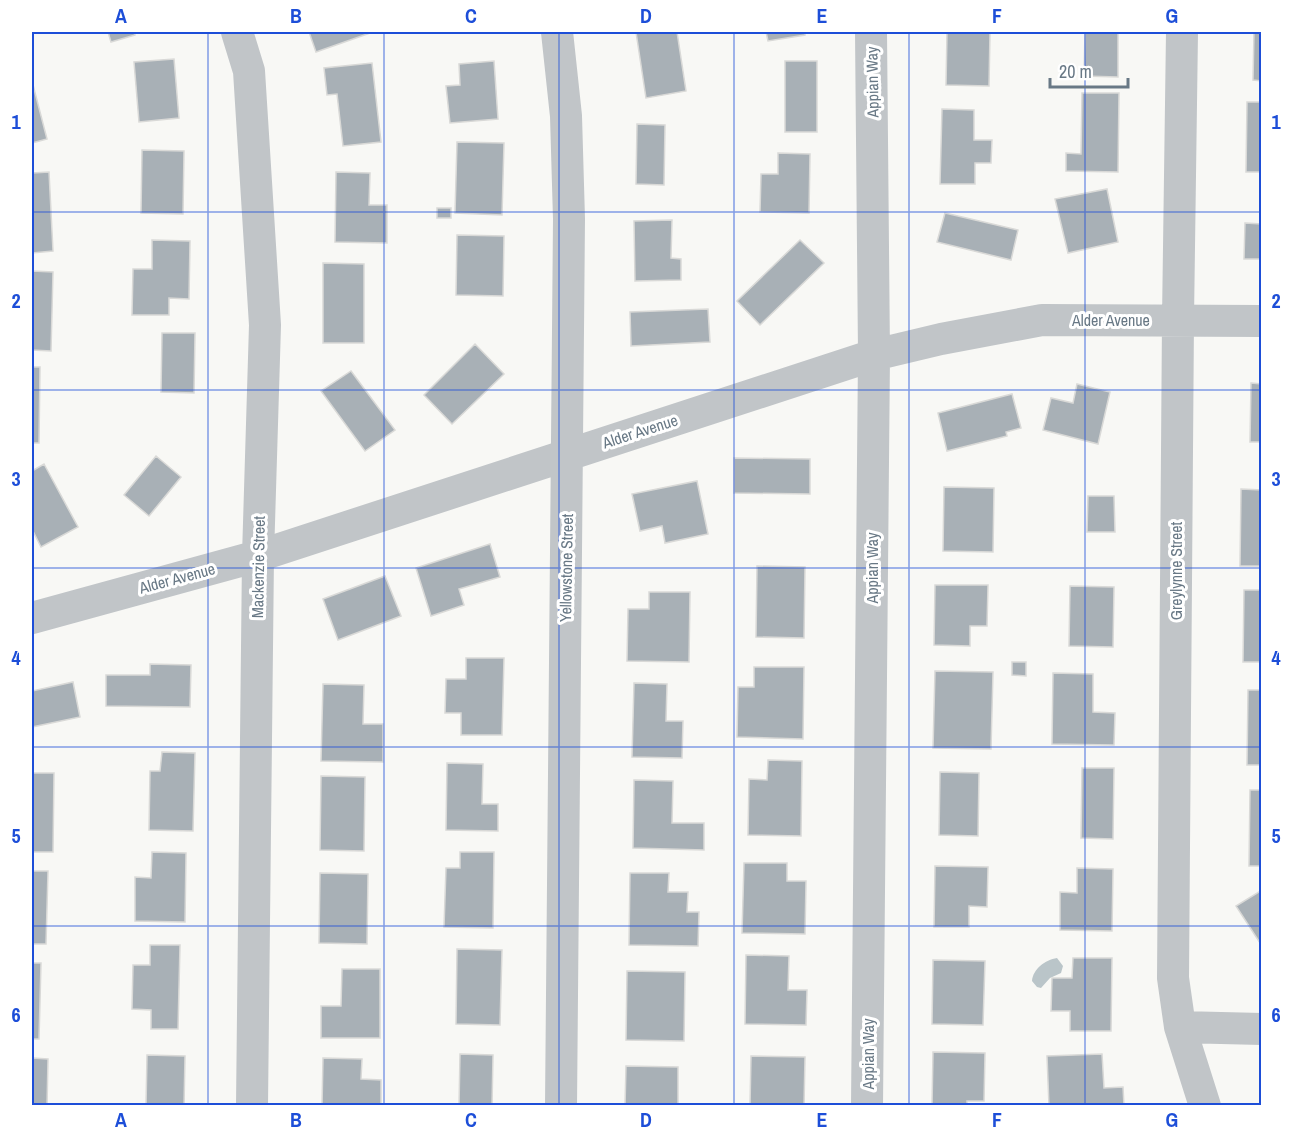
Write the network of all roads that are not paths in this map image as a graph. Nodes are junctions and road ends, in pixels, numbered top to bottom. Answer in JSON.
{"nodes":[{"id":1,"x":237,"y":32,"type":"edge"},
{"id":2,"x":557,"y":32,"type":"edge"},
{"id":3,"x":871,"y":32,"type":"edge"},
{"id":4,"x":1182,"y":32,"type":"edge"},
{"id":5,"x":1178,"y":319,"type":"junction"},
{"id":6,"x":1262,"y":321,"type":"edge"},
{"id":7,"x":874,"y":355,"type":"junction"},
{"id":8,"x":567,"y":455,"type":"junction"},
{"id":9,"x":258,"y":556,"type":"junction"},
{"id":10,"x":32,"y":618,"type":"edge"},
{"id":11,"x":1180,"y":1027,"type":"junction"},
{"id":12,"x":1262,"y":1029,"type":"edge"},
{"id":13,"x":252,"y":1106,"type":"edge"},
{"id":14,"x":561,"y":1106,"type":"edge"},
{"id":15,"x":867,"y":1106,"type":"edge"},
{"id":16,"x":1205,"y":1106,"type":"edge"}],
"edges":[{"from":1,"to":9,"type":"street","name":"Mackenzie Street"},
{"from":2,"to":8,"type":"street","name":"Yellowstone Street"},
{"from":3,"to":7,"type":"street","name":"Appian Way"},
{"from":4,"to":5,"type":"street","name":"Greylynne Street"},
{"from":5,"to":6,"type":"street","name":"Alder Avenue"},
{"from":5,"to":7,"type":"street","name":"Alder Avenue"},
{"from":5,"to":11,"type":"street","name":"Greylynne Street"},
{"from":7,"to":8,"type":"street","name":"Alder Avenue"},
{"from":7,"to":15,"type":"street","name":"Appian Way"},
{"from":8,"to":9,"type":"street","name":"Alder Avenue"},
{"from":8,"to":14,"type":"street","name":"Yellowstone Street"},
{"from":9,"to":10,"type":"street","name":"Alder Avenue"},
{"from":9,"to":13,"type":"street","name":"Mackenzie Street"},
{"from":11,"to":12,"type":"street"},
{"from":11,"to":16,"type":"street","name":"Greylynne Street"}]}
